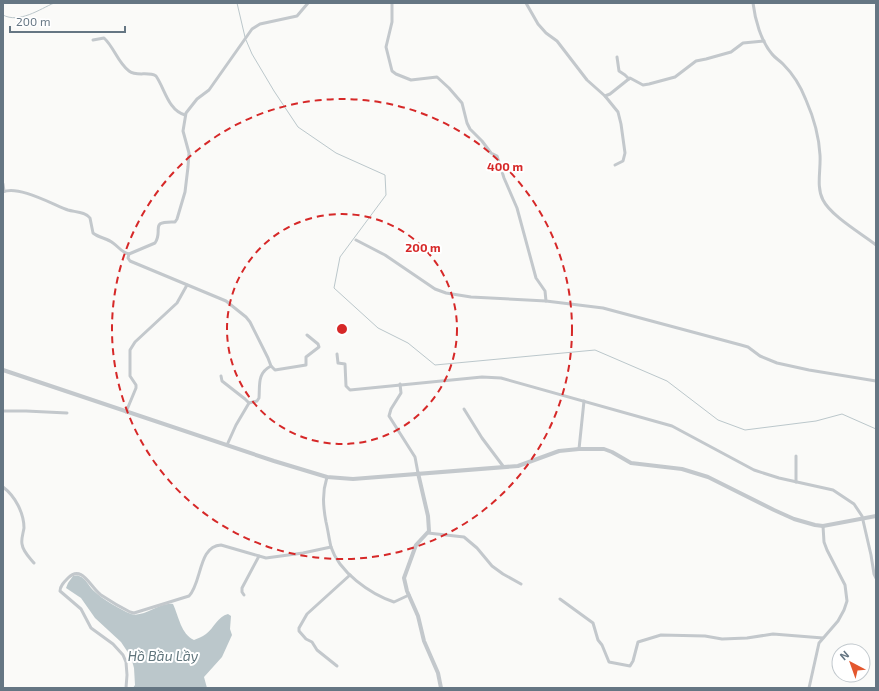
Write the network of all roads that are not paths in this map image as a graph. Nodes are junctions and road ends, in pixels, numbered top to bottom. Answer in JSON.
{"nodes":[{"id":1,"x":308,"y":3,"type":"edge"},
{"id":2,"x":392,"y":3,"type":"edge"},
{"id":3,"x":526,"y":3,"type":"edge"},
{"id":4,"x":753,"y":3,"type":"edge"},
{"id":5,"x":93,"y":40,"type":"dead end"},
{"id":6,"x":764,"y":41,"type":"junction"},
{"id":7,"x":617,"y":57,"type":"dead end"},
{"id":8,"x":629,"y":79,"type":"junction"},
{"id":9,"x":605,"y":96,"type":"junction"},
{"id":10,"x":185,"y":115,"type":"junction"},
{"id":11,"x":615,"y":165,"type":"dead end"},
{"id":12,"x":3,"y":184,"type":"edge"},
{"id":13,"x":4,"y":191,"type":"edge"},
{"id":14,"x":356,"y":240,"type":"dead end"},
{"id":15,"x":875,"y":244,"type":"edge"},
{"id":16,"x":128,"y":254,"type":"junction"},
{"id":17,"x":187,"y":285,"type":"junction"},
{"id":18,"x":546,"y":301,"type":"junction"},
{"id":19,"x":308,"y":335,"type":"dead end"},
{"id":20,"x":337,"y":354,"type":"dead end"},
{"id":21,"x":271,"y":366,"type":"junction"},
{"id":22,"x":3,"y":370,"type":"edge"},
{"id":23,"x":221,"y":376,"type":"dead end"},
{"id":24,"x":876,"y":381,"type":"edge"},
{"id":25,"x":400,"y":384,"type":"junction"},
{"id":26,"x":584,"y":401,"type":"junction"},
{"id":27,"x":249,"y":404,"type":"junction"},
{"id":28,"x":464,"y":409,"type":"dead end"},
{"id":29,"x":3,"y":411,"type":"edge"},
{"id":30,"x":126,"y":412,"type":"junction"},
{"id":31,"x":66,"y":413,"type":"dead end"},
{"id":32,"x":227,"y":445,"type":"junction"},
{"id":33,"x":579,"y":449,"type":"junction"},
{"id":34,"x":796,"y":456,"type":"dead end"},
{"id":35,"x":503,"y":466,"type":"junction"},
{"id":36,"x":418,"y":473,"type":"junction"},
{"id":37,"x":327,"y":477,"type":"junction"},
{"id":38,"x":796,"y":482,"type":"junction"},
{"id":39,"x":3,"y":487,"type":"edge"},
{"id":40,"x":876,"y":516,"type":"edge"},
{"id":41,"x":863,"y":518,"type":"junction"},
{"id":42,"x":823,"y":526,"type":"junction"},
{"id":43,"x":428,"y":533,"type":"junction"},
{"id":44,"x":331,"y":547,"type":"junction"},
{"id":45,"x":259,"y":556,"type":"junction"},
{"id":46,"x":34,"y":563,"type":"dead end"},
{"id":47,"x":350,"y":575,"type":"junction"},
{"id":48,"x":876,"y":578,"type":"edge"},
{"id":49,"x":521,"y":584,"type":"dead end"},
{"id":50,"x":244,"y":595,"type":"dead end"},
{"id":51,"x":409,"y":595,"type":"junction"},
{"id":52,"x":560,"y":599,"type":"dead end"},
{"id":53,"x":823,"y":638,"type":"junction"},
{"id":54,"x":337,"y":666,"type":"dead end"},
{"id":55,"x":126,"y":688,"type":"edge"},
{"id":56,"x":441,"y":688,"type":"edge"},
{"id":57,"x":809,"y":688,"type":"edge"}],
"edges":[{"from":1,"to":10,"type":"street"},
{"from":2,"to":18,"type":"street"},
{"from":3,"to":9,"type":"street"},
{"from":4,"to":6,"type":"street"},
{"from":5,"to":10,"type":"street"},
{"from":6,"to":8,"type":"street"},
{"from":6,"to":15,"type":"street"},
{"from":7,"to":8,"type":"street"},
{"from":8,"to":9,"type":"street"},
{"from":9,"to":11,"type":"street"},
{"from":10,"to":16,"type":"street"},
{"from":12,"to":13,"type":"street"},
{"from":13,"to":16,"type":"street"},
{"from":14,"to":18,"type":"street"},
{"from":16,"to":17,"type":"street"},
{"from":17,"to":21,"type":"street"},
{"from":17,"to":30,"type":"street"},
{"from":18,"to":24,"type":"street"},
{"from":19,"to":21,"type":"street"},
{"from":20,"to":25,"type":"street"},
{"from":21,"to":27,"type":"street"},
{"from":22,"to":30,"type":"street"},
{"from":23,"to":27,"type":"street"},
{"from":25,"to":26,"type":"street"},
{"from":25,"to":36,"type":"street"},
{"from":26,"to":33,"type":"street"},
{"from":26,"to":38,"type":"street"},
{"from":27,"to":32,"type":"street"},
{"from":28,"to":35,"type":"street"},
{"from":29,"to":31,"type":"street"},
{"from":30,"to":32,"type":"street"},
{"from":32,"to":37,"type":"street"},
{"from":33,"to":35,"type":"street"},
{"from":33,"to":42,"type":"street"},
{"from":34,"to":38,"type":"street"},
{"from":35,"to":36,"type":"street"},
{"from":36,"to":37,"type":"street"},
{"from":36,"to":43,"type":"street"},
{"from":37,"to":44,"type":"street"},
{"from":38,"to":41,"type":"street"},
{"from":39,"to":46,"type":"street"},
{"from":40,"to":41,"type":"street"},
{"from":41,"to":42,"type":"street"},
{"from":41,"to":48,"type":"street"},
{"from":42,"to":53,"type":"street"},
{"from":43,"to":49,"type":"street"},
{"from":43,"to":51,"type":"street"},
{"from":44,"to":45,"type":"street"},
{"from":44,"to":47,"type":"street"},
{"from":45,"to":50,"type":"street"},
{"from":45,"to":55,"type":"street"},
{"from":47,"to":51,"type":"street"},
{"from":47,"to":54,"type":"street"},
{"from":51,"to":56,"type":"street"},
{"from":52,"to":53,"type":"street"},
{"from":53,"to":57,"type":"street"}]}
